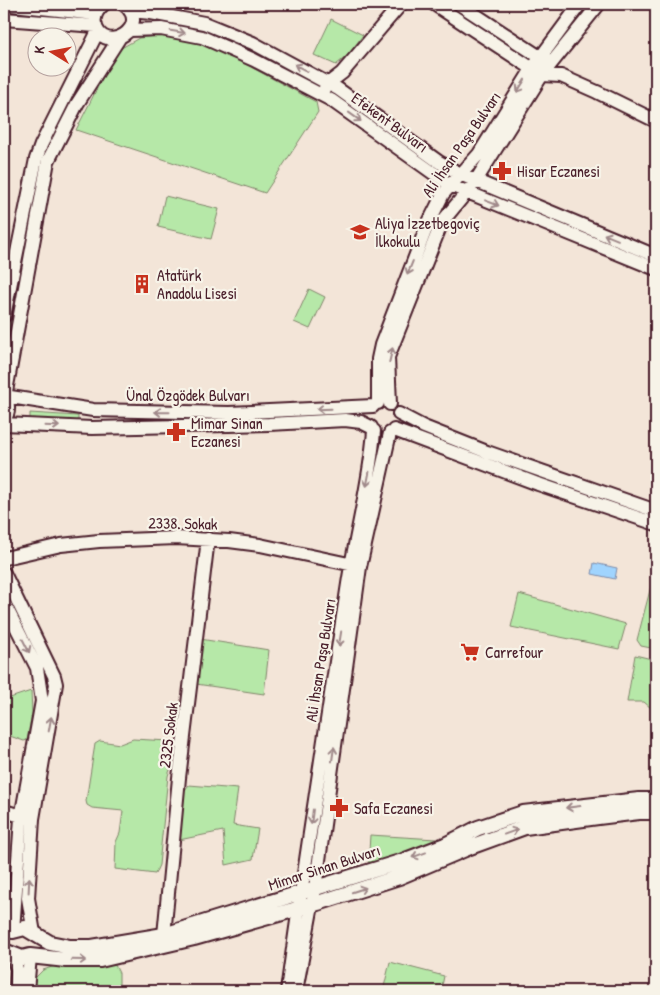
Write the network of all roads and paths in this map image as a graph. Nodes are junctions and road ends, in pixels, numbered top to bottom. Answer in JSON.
{"nodes":[{"id":1,"x":4,"y":4,"type":"edge"},
{"id":2,"x":400,"y":4,"type":"edge"},
{"id":3,"x":434,"y":4,"type":"edge"},
{"id":4,"x":458,"y":4,"type":"edge"},
{"id":5,"x":580,"y":4,"type":"edge"},
{"id":6,"x":599,"y":4,"type":"edge"},
{"id":7,"x":129,"y":7,"type":"edge"},
{"id":8,"x":4,"y":19,"type":"edge"},
{"id":9,"x":99,"y":19,"type":"edge"},
{"id":10,"x":125,"y":34,"type":"junction"},
{"id":11,"x":545,"y":61,"type":"junction"},
{"id":12,"x":537,"y":72,"type":"junction"},
{"id":13,"x":561,"y":76,"type":"junction"},
{"id":14,"x":333,"y":86,"type":"junction"},
{"id":15,"x":326,"y":97,"type":"junction"},
{"id":16,"x":656,"y":121,"type":"edge"},
{"id":17,"x":462,"y":174,"type":"junction"},
{"id":18,"x":475,"y":182,"type":"junction"},
{"id":19,"x":450,"y":185,"type":"junction"},
{"id":20,"x":466,"y":194,"type":"junction"},
{"id":21,"x":656,"y":256,"type":"edge"},
{"id":22,"x":656,"y":269,"type":"edge"},
{"id":23,"x":4,"y":316,"type":"edge"},
{"id":24,"x":4,"y":396,"type":"edge"},
{"id":25,"x":380,"y":404,"type":"junction"},
{"id":26,"x":399,"y":414,"type":"junction"},
{"id":27,"x":4,"y":420,"type":"edge"},
{"id":28,"x":4,"y":424,"type":"edge"},
{"id":29,"x":372,"y":429,"type":"junction"},
{"id":30,"x":392,"y":432,"type":"junction"},
{"id":31,"x":656,"y":511,"type":"edge"},
{"id":32,"x":656,"y":524,"type":"edge"},
{"id":33,"x":208,"y":539,"type":"junction"},
{"id":34,"x":4,"y":563,"type":"edge"},
{"id":35,"x":356,"y":566,"type":"junction"},
{"id":36,"x":4,"y":603,"type":"edge"},
{"id":37,"x":322,"y":789,"type":"junction"},
{"id":38,"x":656,"y":800,"type":"edge"},
{"id":39,"x":639,"y":806,"type":"junction"},
{"id":40,"x":598,"y":810,"type":"junction"},
{"id":41,"x":4,"y":811,"type":"edge"},
{"id":42,"x":656,"y":812,"type":"edge"},
{"id":43,"x":27,"y":818,"type":"junction"},
{"id":44,"x":315,"y":889,"type":"junction"},
{"id":45,"x":300,"y":894,"type":"junction"},
{"id":46,"x":312,"y":905,"type":"junction"},
{"id":47,"x":298,"y":909,"type":"junction"},
{"id":48,"x":8,"y":930,"type":"edge"},
{"id":49,"x":34,"y":933,"type":"junction"},
{"id":50,"x":164,"y":935,"type":"junction"},
{"id":51,"x":8,"y":953,"type":"edge"},
{"id":52,"x":30,"y":956,"type":"junction"},
{"id":53,"x":16,"y":991,"type":"edge"},
{"id":54,"x":27,"y":991,"type":"edge"},
{"id":55,"x":286,"y":991,"type":"edge"},
{"id":56,"x":296,"y":991,"type":"edge"}],
"edges":[{"from":1,"to":9,"type":"main road"},
{"from":2,"to":14,"type":"main road"},
{"from":3,"to":12,"type":"main road"},
{"from":4,"to":11,"type":"main road"},
{"from":5,"to":11,"type":"main road","name":"Ali İhsan Paşa Bulvarı"},
{"from":6,"to":11,"type":"main road"},
{"from":7,"to":10,"type":"main road"},
{"from":14,"to":7,"type":"main road","name":"Efekent Bulvarı","one_way":true},
{"from":8,"to":9,"type":"main road"},
{"from":9,"to":10,"type":"main road","name":"Efekent Bulvarı"},
{"from":9,"to":23,"type":"main road"},
{"from":10,"to":15,"type":"main road","name":"Efekent Bulvarı","one_way":true},
{"from":10,"to":24,"type":"main road"},
{"from":11,"to":12,"type":"main road","name":"Ali İhsan Paşa Bulvarı"},
{"from":11,"to":13,"type":"main road"},
{"from":12,"to":13,"type":"main road"},
{"from":12,"to":17,"type":"main road","name":"Ali İhsan Paşa Bulvarı","one_way":true},
{"from":12,"to":18,"type":"main road","name":"Ali İhsan Paşa Bulvarı"},
{"from":13,"to":16,"type":"main road"},
{"from":14,"to":15,"type":"main road"},
{"from":14,"to":17,"type":"main road","name":"Efekent Bulvarı"},
{"from":15,"to":19,"type":"main road","name":"Efekent Bulvarı","one_way":true},
{"from":17,"to":18,"type":"main road","name":"Efekent Bulvarı"},
{"from":17,"to":19,"type":"main road","name":"Ali İhsan Paşa Bulvarı"},
{"from":18,"to":20,"type":"main road","name":"Ali İhsan Paşa Bulvarı"},
{"from":21,"to":18,"type":"main road","name":"Efekent Bulvarı","one_way":true},
{"from":19,"to":20,"type":"main road","name":"Efekent Bulvarı"},
{"from":19,"to":25,"type":"main road","name":"Ali İhsan Paşa Bulvarı","one_way":true},
{"from":20,"to":22,"type":"main road","name":"Efekent Bulvarı","one_way":true},
{"from":25,"to":20,"type":"main road","name":"Ali İhsan Paşa Bulvarı","one_way":true},
{"from":25,"to":24,"type":"main road","name":"Ünal Özgödek Bulvarı","one_way":true},
{"from":24,"to":27,"type":"main road"},
{"from":25,"to":26,"type":"main road"},
{"from":25,"to":29,"type":"main road"},
{"from":26,"to":30,"type":"main road"},
{"from":26,"to":31,"type":"main road"},
{"from":28,"to":29,"type":"main road","name":"Ünal Özgödek Bulvarı","one_way":true},
{"from":29,"to":30,"type":"main road"},
{"from":29,"to":35,"type":"main road","name":"Ali İhsan Paşa Bulvarı","one_way":true},
{"from":30,"to":32,"type":"main road"},
{"from":30,"to":35,"type":"main road","name":"Ali İhsan Paşa Bulvarı"},
{"from":33,"to":34,"type":"main road","name":"2338. Sokak"},
{"from":33,"to":35,"type":"main road","name":"2338. Sokak"},
{"from":33,"to":50,"type":"main road","name":"2325 Sokak"},
{"from":43,"to":34,"type":"main road","one_way":true},
{"from":35,"to":37,"type":"main road","name":"Ali İhsan Paşa Bulvarı"},
{"from":36,"to":43,"type":"main road","one_way":true},
{"from":37,"to":44,"type":"main road","name":"Ali İhsan Paşa Bulvarı"},
{"from":37,"to":45,"type":"main road","name":"Ali İhsan Paşa Bulvarı","one_way":true},
{"from":38,"to":39,"type":"main road","name":"Mimar Sinan Bulvarı"},
{"from":39,"to":40,"type":"main road","name":"Mimar Sinan Bulvarı"},
{"from":39,"to":42,"type":"main road","name":"Mimar Sinan Bulvarı"},
{"from":40,"to":44,"type":"main road","name":"Mimar Sinan Bulvarı","one_way":true},
{"from":46,"to":40,"type":"main road","name":"Mimar Sinan Bulvarı","one_way":true},
{"from":41,"to":43,"type":"main road"},
{"from":43,"to":48,"type":"main road"},
{"from":49,"to":43,"type":"main road","one_way":true},
{"from":44,"to":45,"type":"main road","name":"Mimar Sinan Bulvarı"},
{"from":44,"to":46,"type":"main road","name":"Ali İhsan Paşa Bulvarı"},
{"from":45,"to":47,"type":"main road","name":"Ali İhsan Paşa Bulvarı"},
{"from":45,"to":50,"type":"main road","name":"Mimar Sinan Bulvarı"},
{"from":46,"to":47,"type":"main road","name":"Mimar Sinan Bulvarı"},
{"from":46,"to":56,"type":"main road"},
{"from":52,"to":47,"type":"main road","name":"Mimar Sinan Bulvarı","one_way":true},
{"from":47,"to":55,"type":"main road"},
{"from":48,"to":49,"type":"main road","name":"Mimar Sinan Bulvarı"},
{"from":48,"to":51,"type":"main road"},
{"from":49,"to":50,"type":"main road","name":"Mimar Sinan Bulvarı"},
{"from":49,"to":52,"type":"main road"},
{"from":51,"to":52,"type":"main road","name":"Mimar Sinan Bulvarı"},
{"from":51,"to":53,"type":"main road"},
{"from":52,"to":54,"type":"main road"}]}
